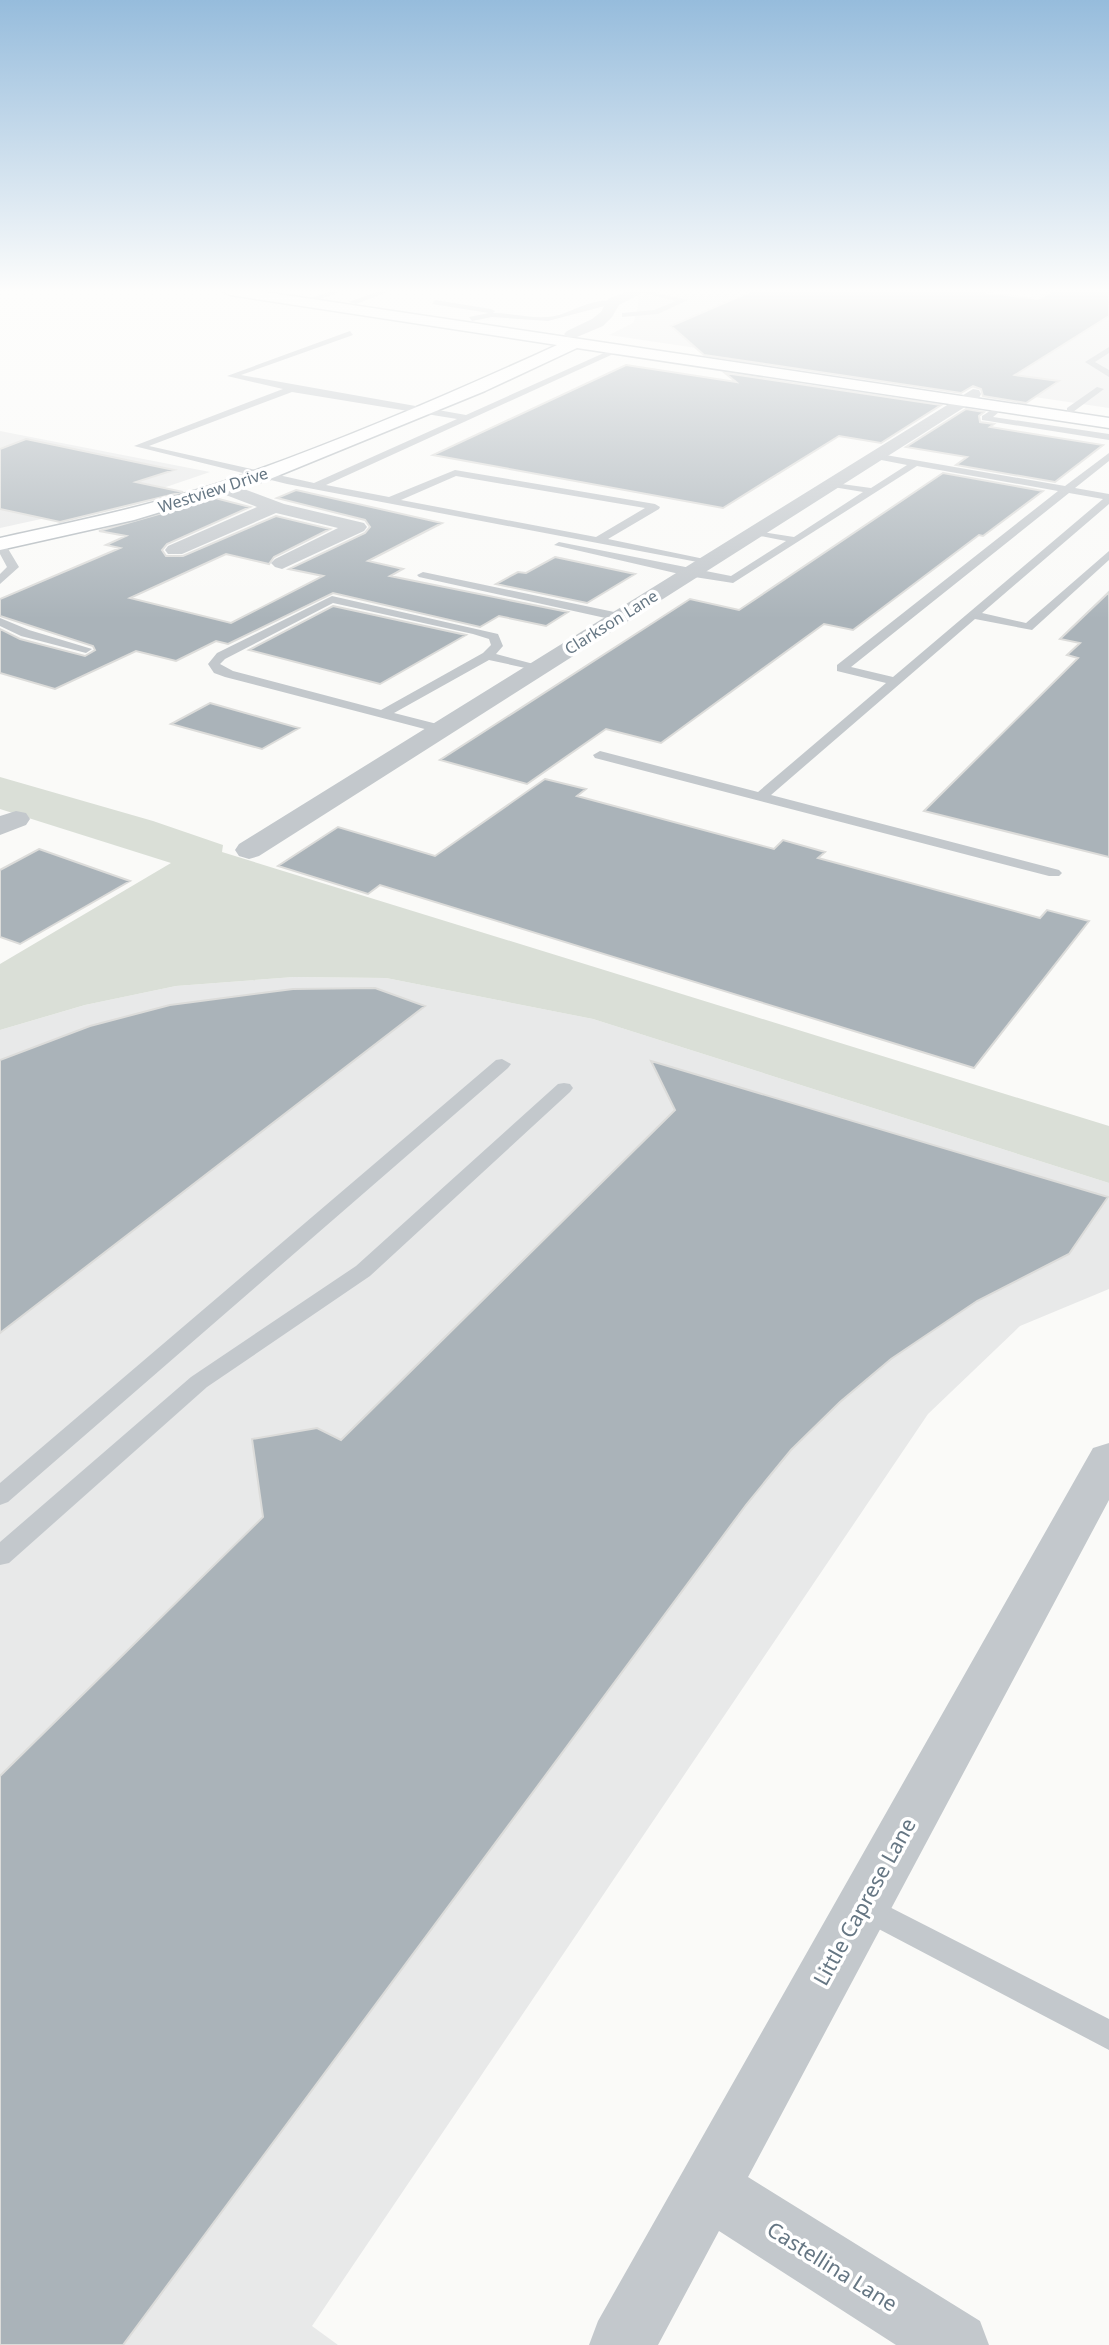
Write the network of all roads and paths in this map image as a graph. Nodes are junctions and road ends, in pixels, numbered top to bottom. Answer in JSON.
{"nodes":[{"id":1,"x":258,"y":400,"type":"edge"},
{"id":2,"x":362,"y":400,"type":"edge"},
{"id":3,"x":416,"y":400,"type":"edge"},
{"id":4,"x":442,"y":400,"type":"edge"},
{"id":5,"x":506,"y":400,"type":"edge"},
{"id":6,"x":964,"y":400,"type":"edge"},
{"id":7,"x":977,"y":400,"type":"edge"},
{"id":8,"x":989,"y":400,"type":"edge"},
{"id":9,"x":1083,"y":400,"type":"edge"},
{"id":10,"x":399,"y":407,"type":"junction"},
{"id":11,"x":1001,"y":407,"type":"junction"},
{"id":12,"x":1070,"y":410,"type":"junction"},
{"id":13,"x":420,"y":411,"type":"junction"},
{"id":14,"x":1109,"y":415,"type":"edge"},
{"id":15,"x":467,"y":418,"type":"junction"},
{"id":16,"x":1109,"y":423,"type":"edge"},
{"id":17,"x":1109,"y":437,"type":"edge"},
{"id":18,"x":874,"y":456,"type":"junction"},
{"id":19,"x":1109,"y":456,"type":"edge"},
{"id":20,"x":916,"y":463,"type":"junction"},
{"id":21,"x":253,"y":473,"type":"junction"},
{"id":22,"x":831,"y":484,"type":"junction"},
{"id":23,"x":316,"y":486,"type":"junction"},
{"id":24,"x":225,"y":488,"type":"junction"},
{"id":25,"x":1068,"y":490,"type":"junction"},
{"id":26,"x":873,"y":491,"type":"junction"},
{"id":27,"x":1109,"y":498,"type":"edge"},
{"id":28,"x":392,"y":500,"type":"junction"},
{"id":29,"x":274,"y":507,"type":"junction"},
{"id":30,"x":754,"y":532,"type":"junction"},
{"id":31,"x":0,"y":535,"type":"edge"},
{"id":32,"x":523,"y":538,"type":"dead end"},
{"id":33,"x":598,"y":540,"type":"junction"},
{"id":34,"x":795,"y":540,"type":"junction"},
{"id":35,"x":0,"y":544,"type":"edge"},
{"id":36,"x":175,"y":550,"type":"dead end"},
{"id":37,"x":1109,"y":554,"type":"edge"},
{"id":38,"x":282,"y":563,"type":"dead end"},
{"id":39,"x":695,"y":569,"type":"junction"},
{"id":40,"x":423,"y":575,"type":"dead end"},
{"id":41,"x":0,"y":581,"type":"edge"},
{"id":42,"x":972,"y":615,"type":"junction"},
{"id":43,"x":619,"y":617,"type":"junction"},
{"id":44,"x":0,"y":622,"type":"edge"},
{"id":45,"x":86,"y":649,"type":"dead end"},
{"id":46,"x":487,"y":656,"type":"junction"},
{"id":47,"x":539,"y":667,"type":"junction"},
{"id":48,"x":896,"y":681,"type":"junction"},
{"id":49,"x":383,"y":714,"type":"junction"},
{"id":50,"x":440,"y":729,"type":"junction"},
{"id":51,"x":600,"y":755,"type":"dead end"},
{"id":52,"x":760,"y":797,"type":"junction"},
{"id":53,"x":249,"y":850,"type":"dead end"},
{"id":54,"x":1054,"y":873,"type":"dead end"},
{"id":55,"x":502,"y":1064,"type":"dead end"},
{"id":56,"x":564,"y":1088,"type":"dead end"},
{"id":57,"x":1109,"y":1459,"type":"edge"},
{"id":58,"x":0,"y":1496,"type":"edge"},
{"id":59,"x":0,"y":1556,"type":"edge"},
{"id":60,"x":863,"y":1906,"type":"junction"},
{"id":61,"x":1109,"y":2035,"type":"edge"},
{"id":62,"x":708,"y":2188,"type":"junction"},
{"id":63,"x":622,"y":2345,"type":"edge"},
{"id":64,"x":956,"y":2345,"type":"edge"}],
"edges":[{"from":1,"to":21,"type":"lane"},
{"from":2,"to":10,"type":"lane"},
{"from":3,"to":10,"type":"main road","name":"Westview Drive"},
{"from":4,"to":13,"type":"main road","name":"Westview Drive"},
{"from":5,"to":15,"type":"lane"},
{"from":6,"to":18,"type":"street","name":"Clarkson Lane"},
{"from":7,"to":11,"type":"main road"},
{"from":8,"to":12,"type":"main road"},
{"from":9,"to":12,"type":"lane"},
{"from":10,"to":13,"type":"lane"},
{"from":10,"to":21,"type":"main road","name":"Westview Drive"},
{"from":11,"to":16,"type":"main road"},
{"from":11,"to":17,"type":"lane"},
{"from":12,"to":14,"type":"main road"},
{"from":13,"to":15,"type":"lane"},
{"from":13,"to":21,"type":"main road","name":"Westview Drive"},
{"from":15,"to":23,"type":"lane"},
{"from":18,"to":20,"type":"lane"},
{"from":18,"to":22,"type":"street","name":"Clarkson Lane"},
{"from":19,"to":25,"type":"lane"},
{"from":20,"to":25,"type":"lane"},
{"from":20,"to":26,"type":"lane"},
{"from":21,"to":23,"type":"lane"},
{"from":21,"to":24,"type":"main road","name":"Westview Drive"},
{"from":21,"to":31,"type":"main road","name":"Westview Drive"},
{"from":22,"to":26,"type":"lane"},
{"from":22,"to":30,"type":"street","name":"Clarkson Lane"},
{"from":23,"to":28,"type":"lane"},
{"from":24,"to":29,"type":"street"},
{"from":24,"to":35,"type":"main road","name":"Westview Drive"},
{"from":25,"to":27,"type":"lane"},
{"from":25,"to":48,"type":"lane"},
{"from":26,"to":34,"type":"lane"},
{"from":27,"to":42,"type":"lane"},
{"from":28,"to":33,"type":"lane"},
{"from":28,"to":33,"type":"lane"},
{"from":29,"to":36,"type":"street"},
{"from":29,"to":38,"type":"street"},
{"from":30,"to":34,"type":"lane"},
{"from":30,"to":39,"type":"street","name":"Clarkson Lane"},
{"from":32,"to":39,"type":"lane"},
{"from":33,"to":39,"type":"lane"},
{"from":34,"to":39,"type":"lane"},
{"from":35,"to":41,"type":"lane"},
{"from":37,"to":42,"type":"lane"},
{"from":39,"to":43,"type":"street","name":"Clarkson Lane"},
{"from":40,"to":43,"type":"lane"},
{"from":42,"to":48,"type":"lane"},
{"from":43,"to":47,"type":"street","name":"Clarkson Lane"},
{"from":44,"to":45,"type":"lane"},
{"from":46,"to":47,"type":"lane"},
{"from":46,"to":49,"type":"lane"},
{"from":46,"to":49,"type":"lane"},
{"from":47,"to":50,"type":"street","name":"Clarkson Lane"},
{"from":48,"to":52,"type":"lane"},
{"from":49,"to":50,"type":"lane"},
{"from":50,"to":53,"type":"street","name":"Clarkson Lane"},
{"from":51,"to":52,"type":"lane"},
{"from":52,"to":54,"type":"lane"},
{"from":55,"to":58,"type":"lane"},
{"from":56,"to":59,"type":"lane"},
{"from":57,"to":60,"type":"street","name":"Little Caprese Lane"},
{"from":60,"to":61,"type":"lane"},
{"from":60,"to":62,"type":"street","name":"Little Caprese Lane"},
{"from":62,"to":63,"type":"street","name":"Little Caprese Lane"},
{"from":62,"to":64,"type":"street","name":"Castellina Lane"}]}
